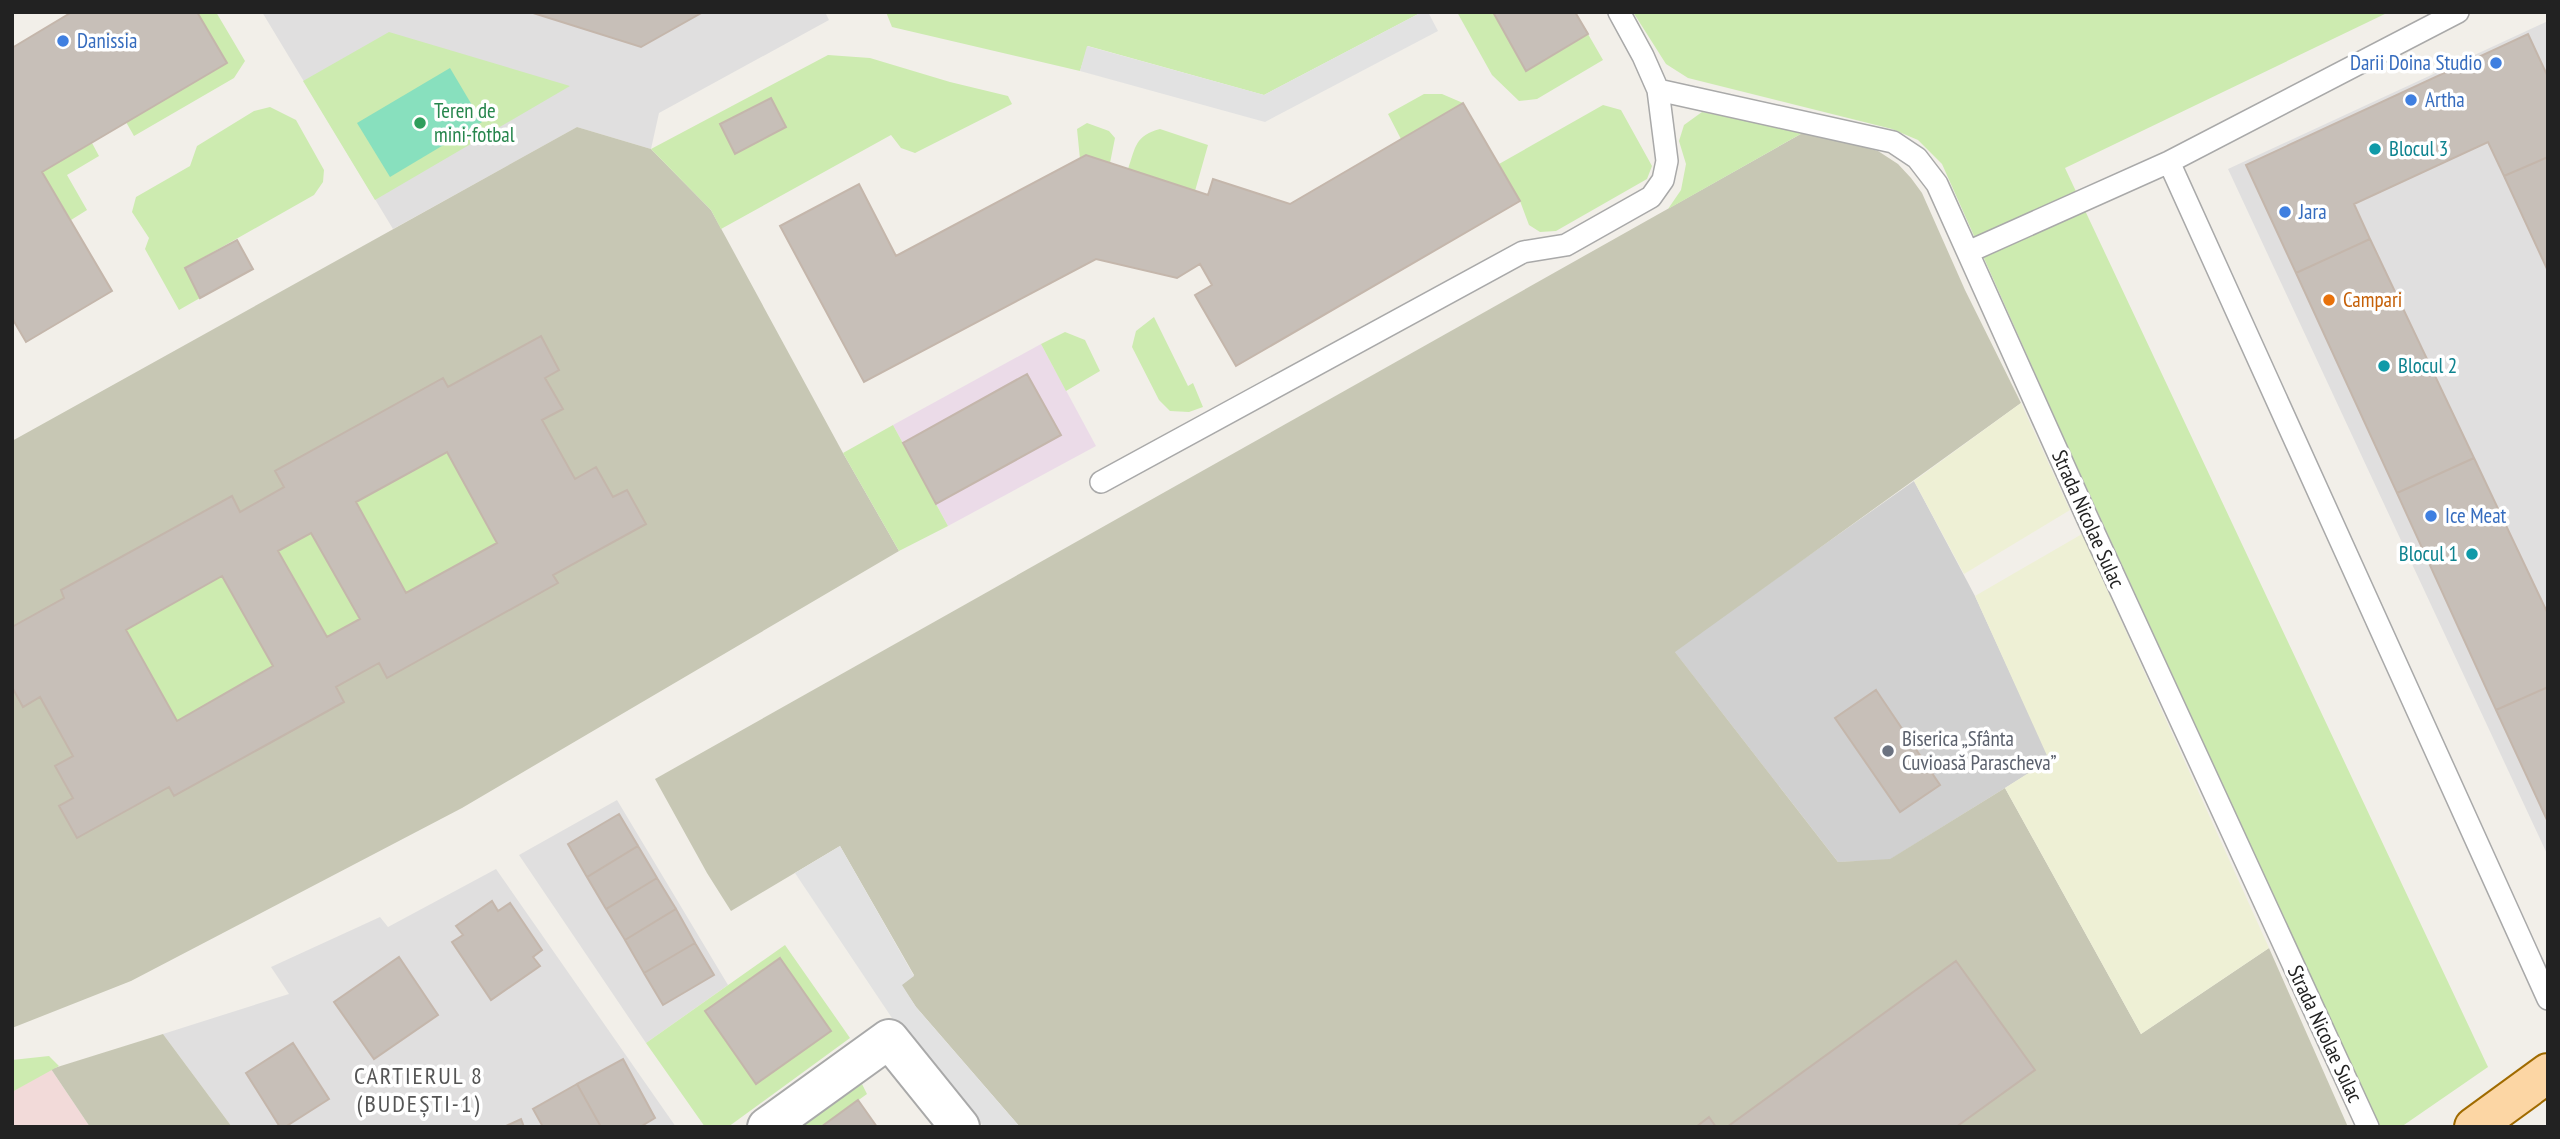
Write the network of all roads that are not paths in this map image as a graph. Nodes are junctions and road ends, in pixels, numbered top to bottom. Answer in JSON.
{"nodes":[{"id":1,"x":1619,"y":12,"type":"edge"},
{"id":2,"x":2458,"y":12,"type":"edge"},
{"id":3,"x":1658,"y":90,"type":"junction"},
{"id":4,"x":2169,"y":162,"type":"junction"},
{"id":5,"x":1968,"y":252,"type":"junction"},
{"id":6,"x":1101,"y":482,"type":"dead end"},
{"id":7,"x":2548,"y":999,"type":"edge"},
{"id":8,"x":2548,"y":1073,"type":"edge"},
{"id":9,"x":767,"y":1127,"type":"edge"},
{"id":10,"x":960,"y":1127,"type":"edge"},
{"id":11,"x":2368,"y":1127,"type":"edge"},
{"id":12,"x":2474,"y":1127,"type":"edge"}],
"edges":[{"from":1,"to":3,"type":"lane"},
{"from":2,"to":4,"type":"lane"},
{"from":3,"to":5,"type":"lane","name":"Strada Nicolae Sulac"},
{"from":3,"to":6,"type":"lane"},
{"from":4,"to":5,"type":"lane"},
{"from":4,"to":7,"type":"lane"},
{"from":5,"to":11,"type":"lane","name":"Strada Nicolae Sulac"},
{"from":8,"to":12,"type":"main road"},
{"from":9,"to":10,"type":"street"}]}
